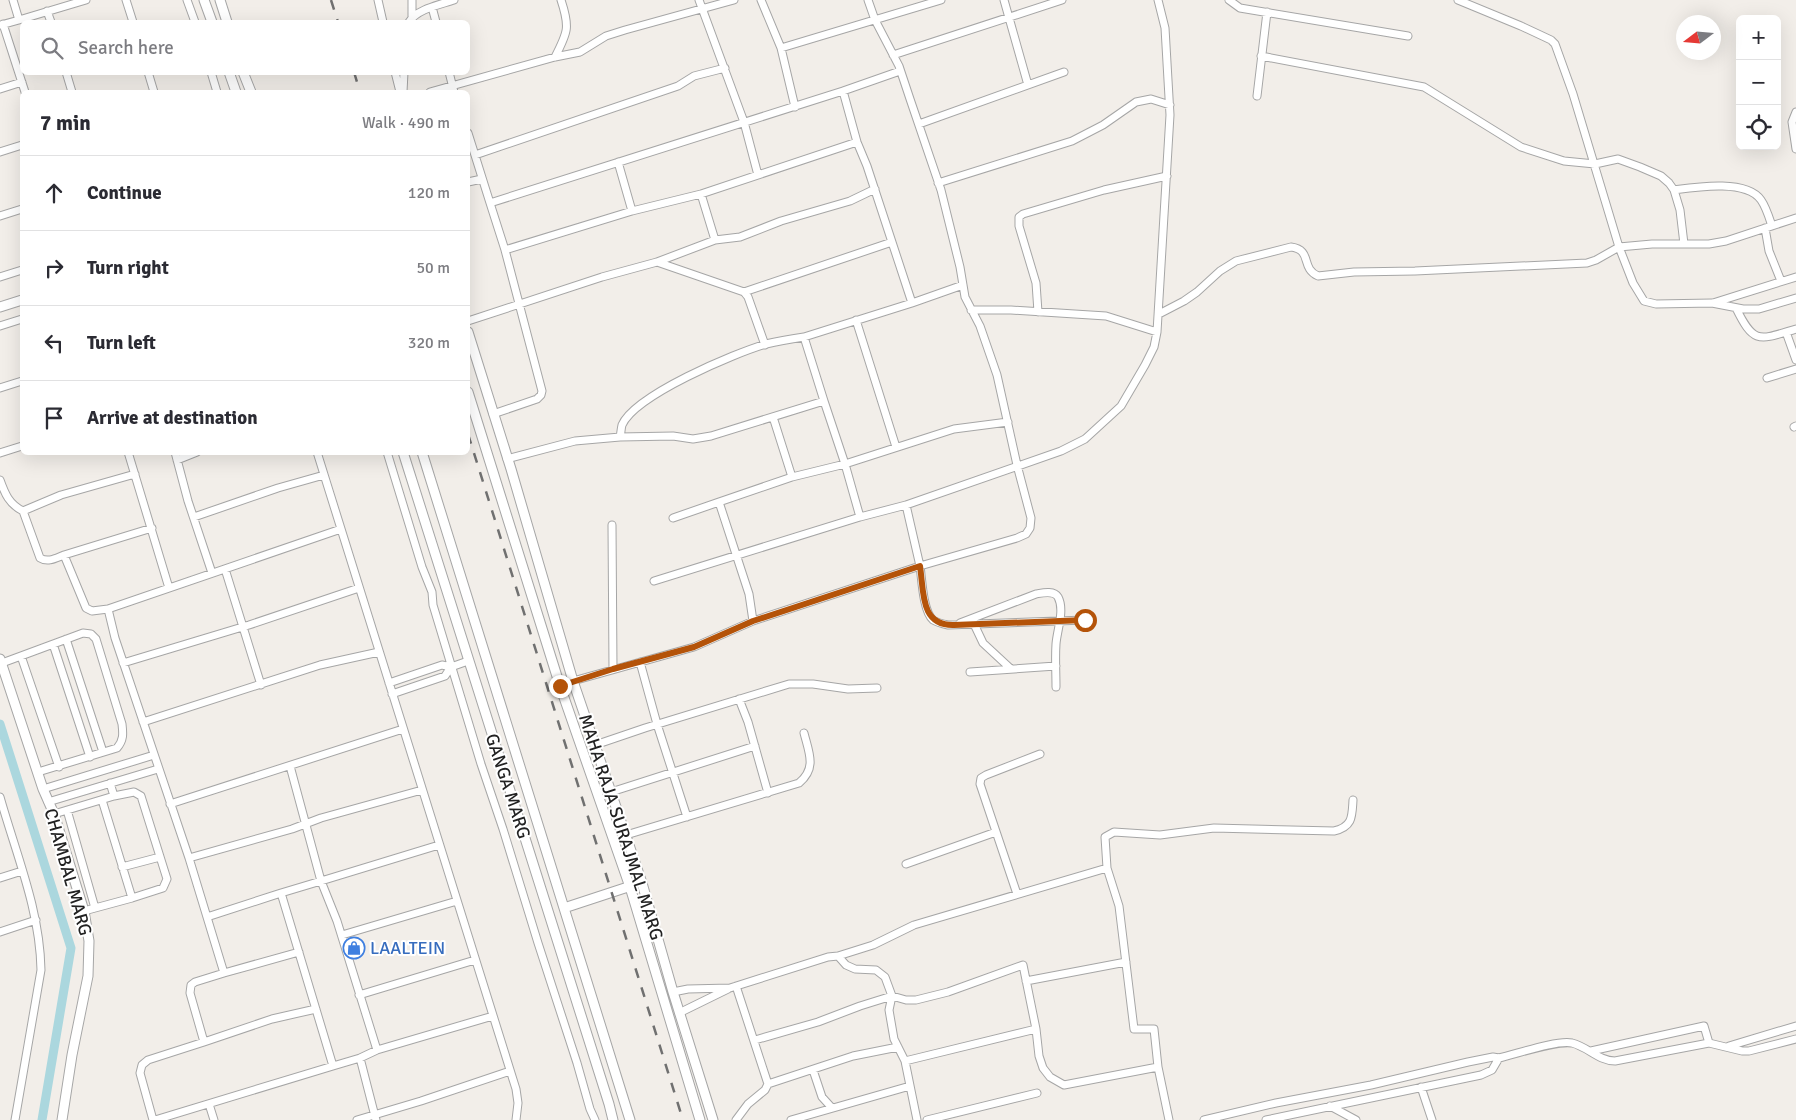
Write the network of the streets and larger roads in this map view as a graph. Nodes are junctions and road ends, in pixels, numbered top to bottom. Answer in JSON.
{"nodes":[{"id":1,"x":13,"y":0,"type":"edge"},
{"id":2,"x":86,"y":0,"type":"edge"},
{"id":3,"x":126,"y":0,"type":"edge"},
{"id":4,"x":187,"y":0,"type":"edge"},
{"id":5,"x":204,"y":0,"type":"edge"},
{"id":6,"x":220,"y":0,"type":"edge"},
{"id":7,"x":378,"y":0,"type":"edge"},
{"id":8,"x":412,"y":0,"type":"edge"},
{"id":9,"x":454,"y":0,"type":"edge"},
{"id":10,"x":561,"y":0,"type":"edge"},
{"id":11,"x":699,"y":0,"type":"edge"},
{"id":12,"x":734,"y":0,"type":"edge"},
{"id":13,"x":761,"y":0,"type":"edge"},
{"id":14,"x":868,"y":0,"type":"edge"},
{"id":15,"x":941,"y":0,"type":"edge"},
{"id":16,"x":1004,"y":0,"type":"edge"},
{"id":17,"x":1062,"y":0,"type":"edge"},
{"id":18,"x":1158,"y":0,"type":"edge"},
{"id":19,"x":1229,"y":0,"type":"edge"},
{"id":20,"x":1458,"y":0,"type":"edge"},
{"id":21,"x":432,"y":8,"type":"junction"},
{"id":22,"x":703,"y":9,"type":"junction"},
{"id":23,"x":48,"y":11,"type":"junction"},
{"id":24,"x":1267,"y":12,"type":"junction"},
{"id":25,"x":1010,"y":18,"type":"junction"},
{"id":26,"x":19,"y":20,"type":"junction"},
{"id":27,"x":50,"y":20,"type":"edge"},
{"id":28,"x":132,"y":20,"type":"edge"},
{"id":29,"x":194,"y":20,"type":"edge"},
{"id":30,"x":211,"y":20,"type":"edge"},
{"id":31,"x":226,"y":20,"type":"edge"},
{"id":32,"x":383,"y":20,"type":"edge"},
{"id":33,"x":410,"y":20,"type":"edge"},
{"id":34,"x":435,"y":20,"type":"edge"},
{"id":35,"x":875,"y":20,"type":"junction"},
{"id":36,"x":2,"y":25,"type":"edge"},
{"id":37,"x":1408,"y":36,"type":"dead end"},
{"id":38,"x":781,"y":48,"type":"junction"},
{"id":39,"x":893,"y":55,"type":"junction"},
{"id":40,"x":1261,"y":56,"type":"junction"},
{"id":41,"x":555,"y":57,"type":"junction"},
{"id":42,"x":724,"y":68,"type":"junction"},
{"id":43,"x":900,"y":71,"type":"junction"},
{"id":44,"x":1064,"y":72,"type":"dead end"},
{"id":45,"x":67,"y":75,"type":"edge"},
{"id":46,"x":149,"y":75,"type":"edge"},
{"id":47,"x":212,"y":75,"type":"edge"},
{"id":48,"x":230,"y":75,"type":"edge"},
{"id":49,"x":244,"y":75,"type":"edge"},
{"id":50,"x":396,"y":75,"type":"edge"},
{"id":51,"x":404,"y":75,"type":"edge"},
{"id":52,"x":450,"y":75,"type":"edge"},
{"id":53,"x":22,"y":82,"type":"junction"},
{"id":54,"x":1028,"y":85,"type":"junction"},
{"id":55,"x":0,"y":89,"type":"edge"},
{"id":56,"x":453,"y":89,"type":"edge"},
{"id":57,"x":24,"y":90,"type":"edge"},
{"id":58,"x":71,"y":90,"type":"edge"},
{"id":59,"x":153,"y":90,"type":"edge"},
{"id":60,"x":216,"y":90,"type":"edge"},
{"id":61,"x":235,"y":90,"type":"edge"},
{"id":62,"x":250,"y":90,"type":"edge"},
{"id":63,"x":401,"y":90,"type":"edge"},
{"id":64,"x":402,"y":90,"type":"edge"},
{"id":65,"x":843,"y":91,"type":"junction"},
{"id":66,"x":1257,"y":96,"type":"dead end"},
{"id":67,"x":1170,"y":105,"type":"junction"},
{"id":68,"x":796,"y":107,"type":"junction"},
{"id":69,"x":1796,"y":112,"type":"edge"},
{"id":70,"x":744,"y":122,"type":"junction"},
{"id":71,"x":919,"y":124,"type":"junction"},
{"id":72,"x":470,"y":139,"type":"edge"},
{"id":73,"x":857,"y":142,"type":"junction"},
{"id":74,"x":20,"y":146,"type":"edge"},
{"id":75,"x":1796,"y":149,"type":"edge"},
{"id":76,"x":0,"y":152,"type":"edge"},
{"id":77,"x":475,"y":155,"type":"junction"},
{"id":78,"x":618,"y":162,"type":"junction"},
{"id":79,"x":1595,"y":164,"type":"junction"},
{"id":80,"x":758,"y":175,"type":"junction"},
{"id":81,"x":1167,"y":176,"type":"junction"},
{"id":82,"x":482,"y":179,"type":"junction"},
{"id":83,"x":470,"y":182,"type":"edge"},
{"id":84,"x":938,"y":183,"type":"junction"},
{"id":85,"x":875,"y":189,"type":"junction"},
{"id":86,"x":1674,"y":190,"type":"junction"},
{"id":87,"x":701,"y":194,"type":"junction"},
{"id":88,"x":490,"y":203,"type":"junction"},
{"id":89,"x":20,"y":210,"type":"edge"},
{"id":90,"x":632,"y":211,"type":"junction"},
{"id":91,"x":0,"y":216,"type":"edge"},
{"id":92,"x":1796,"y":218,"type":"edge"},
{"id":93,"x":1772,"y":226,"type":"junction"},
{"id":94,"x":1765,"y":228,"type":"junction"},
{"id":95,"x":715,"y":240,"type":"junction"},
{"id":96,"x":892,"y":242,"type":"junction"},
{"id":97,"x":1684,"y":244,"type":"junction"},
{"id":98,"x":1619,"y":247,"type":"junction"},
{"id":99,"x":505,"y":250,"type":"junction"},
{"id":100,"x":657,"y":262,"type":"junction"},
{"id":101,"x":20,"y":271,"type":"edge"},
{"id":102,"x":0,"y":277,"type":"edge"},
{"id":103,"x":1796,"y":277,"type":"edge"},
{"id":104,"x":1781,"y":282,"type":"junction"},
{"id":105,"x":963,"y":286,"type":"junction"},
{"id":106,"x":744,"y":292,"type":"junction"},
{"id":107,"x":1796,"y":298,"type":"edge"},
{"id":108,"x":20,"y":301,"type":"edge"},
{"id":109,"x":520,"y":303,"type":"junction"},
{"id":110,"x":912,"y":303,"type":"junction"},
{"id":111,"x":1712,"y":303,"type":"junction"},
{"id":112,"x":0,"y":306,"type":"edge"},
{"id":113,"x":1736,"y":308,"type":"junction"},
{"id":114,"x":971,"y":310,"type":"junction"},
{"id":115,"x":1038,"y":312,"type":"junction"},
{"id":116,"x":1158,"y":314,"type":"junction"},
{"id":117,"x":20,"y":320,"type":"edge"},
{"id":118,"x":470,"y":320,"type":"edge"},
{"id":119,"x":856,"y":320,"type":"junction"},
{"id":120,"x":0,"y":326,"type":"edge"},
{"id":121,"x":1796,"y":329,"type":"edge"},
{"id":122,"x":1157,"y":332,"type":"junction"},
{"id":123,"x":1786,"y":332,"type":"junction"},
{"id":124,"x":804,"y":337,"type":"junction"},
{"id":125,"x":470,"y":339,"type":"edge"},
{"id":126,"x":765,"y":345,"type":"junction"},
{"id":127,"x":1796,"y":360,"type":"edge"},
{"id":128,"x":1796,"y":369,"type":"edge"},
{"id":129,"x":1767,"y":378,"type":"dead end"},
{"id":130,"x":20,"y":382,"type":"edge"},
{"id":131,"x":0,"y":388,"type":"edge"},
{"id":132,"x":470,"y":398,"type":"edge"},
{"id":133,"x":824,"y":401,"type":"junction"},
{"id":134,"x":493,"y":414,"type":"junction"},
{"id":135,"x":773,"y":417,"type":"junction"},
{"id":136,"x":1008,"y":422,"type":"junction"},
{"id":137,"x":620,"y":437,"type":"junction"},
{"id":138,"x":20,"y":447,"type":"edge"},
{"id":139,"x":896,"y":447,"type":"junction"},
{"id":140,"x":0,"y":453,"type":"edge"},
{"id":141,"x":129,"y":455,"type":"edge"},
{"id":142,"x":318,"y":455,"type":"edge"},
{"id":143,"x":388,"y":455,"type":"edge"},
{"id":144,"x":404,"y":455,"type":"edge"},
{"id":145,"x":423,"y":455,"type":"edge"},
{"id":146,"x":176,"y":456,"type":"edge"},
{"id":147,"x":507,"y":459,"type":"junction"},
{"id":148,"x":845,"y":464,"type":"junction"},
{"id":149,"x":1017,"y":465,"type":"junction"},
{"id":150,"x":491,"y":466,"type":"junction"},
{"id":151,"x":135,"y":474,"type":"junction"},
{"id":152,"x":324,"y":475,"type":"junction"},
{"id":153,"x":792,"y":477,"type":"junction"},
{"id":154,"x":0,"y":480,"type":"edge"},
{"id":155,"x":719,"y":502,"type":"junction"},
{"id":156,"x":906,"y":504,"type":"junction"},
{"id":157,"x":23,"y":511,"type":"junction"},
{"id":158,"x":194,"y":516,"type":"junction"},
{"id":159,"x":860,"y":517,"type":"junction"},
{"id":160,"x":673,"y":518,"type":"dead end"},
{"id":161,"x":612,"y":525,"type":"dead end"},
{"id":162,"x":152,"y":528,"type":"junction"},
{"id":163,"x":341,"y":529,"type":"junction"},
{"id":164,"x":64,"y":555,"type":"junction"},
{"id":165,"x":736,"y":556,"type":"junction"},
{"id":166,"x":920,"y":566,"type":"junction"},
{"id":167,"x":225,"y":569,"type":"junction"},
{"id":168,"x":212,"y":573,"type":"junction"},
{"id":169,"x":654,"y":581,"type":"dead end"},
{"id":170,"x":169,"y":588,"type":"junction"},
{"id":171,"x":359,"y":588,"type":"junction"},
{"id":172,"x":108,"y":609,"type":"junction"},
{"id":173,"x":1085,"y":620,"type":"dead end"},
{"id":174,"x":753,"y":621,"type":"junction"},
{"id":175,"x":1060,"y":621,"type":"junction"},
{"id":176,"x":974,"y":624,"type":"junction"},
{"id":177,"x":954,"y":625,"type":"junction"},
{"id":178,"x":242,"y":627,"type":"junction"},
{"id":179,"x":66,"y":639,"type":"junction"},
{"id":180,"x":53,"y":644,"type":"junction"},
{"id":181,"x":379,"y":652,"type":"junction"},
{"id":182,"x":21,"y":656,"type":"junction"},
{"id":183,"x":1,"y":661,"type":"edge"},
{"id":184,"x":468,"y":661,"type":"junction"},
{"id":185,"x":640,"y":662,"type":"junction"},
{"id":186,"x":123,"y":663,"type":"junction"},
{"id":187,"x":1056,"y":666,"type":"junction"},
{"id":188,"x":451,"y":667,"type":"junction"},
{"id":189,"x":613,"y":669,"type":"junction"},
{"id":190,"x":1012,"y":669,"type":"junction"},
{"id":191,"x":970,"y":672,"type":"dead end"},
{"id":192,"x":573,"y":681,"type":"junction"},
{"id":193,"x":389,"y":683,"type":"junction"},
{"id":194,"x":261,"y":685,"type":"junction"},
{"id":195,"x":560,"y":686,"type":"junction"},
{"id":196,"x":1056,"y":687,"type":"dead end"},
{"id":197,"x":877,"y":688,"type":"dead end"},
{"id":198,"x":392,"y":694,"type":"junction"},
{"id":199,"x":739,"y":699,"type":"junction"},
{"id":200,"x":143,"y":722,"type":"junction"},
{"id":201,"x":657,"y":724,"type":"junction"},
{"id":202,"x":403,"y":729,"type":"junction"},
{"id":203,"x":804,"y":733,"type":"dead end"},
{"id":204,"x":595,"y":745,"type":"junction"},
{"id":205,"x":755,"y":746,"type":"junction"},
{"id":206,"x":103,"y":752,"type":"junction"},
{"id":207,"x":1040,"y":754,"type":"dead end"},
{"id":208,"x":154,"y":755,"type":"junction"},
{"id":209,"x":90,"y":757,"type":"junction"},
{"id":210,"x":290,"y":766,"type":"junction"},
{"id":211,"x":59,"y":767,"type":"junction"},
{"id":212,"x":158,"y":769,"type":"junction"},
{"id":213,"x":38,"y":772,"type":"junction"},
{"id":214,"x":673,"y":772,"type":"junction"},
{"id":215,"x":110,"y":782,"type":"junction"},
{"id":216,"x":43,"y":789,"type":"junction"},
{"id":217,"x":422,"y":790,"type":"junction"},
{"id":218,"x":611,"y":792,"type":"junction"},
{"id":219,"x":768,"y":793,"type":"junction"},
{"id":220,"x":114,"y":796,"type":"junction"},
{"id":221,"x":0,"y":798,"type":"edge"},
{"id":222,"x":102,"y":800,"type":"junction"},
{"id":223,"x":1353,"y":800,"type":"dead end"},
{"id":224,"x":48,"y":802,"type":"junction"},
{"id":225,"x":170,"y":804,"type":"junction"},
{"id":226,"x":67,"y":810,"type":"junction"},
{"id":227,"x":54,"y":814,"type":"junction"},
{"id":228,"x":688,"y":817,"type":"junction"},
{"id":229,"x":8,"y":824,"type":"junction"},
{"id":230,"x":305,"y":824,"type":"junction"},
{"id":231,"x":0,"y":827,"type":"edge"},
{"id":232,"x":996,"y":832,"type":"junction"},
{"id":233,"x":626,"y":836,"type":"junction"},
{"id":234,"x":439,"y":845,"type":"junction"},
{"id":235,"x":160,"y":857,"type":"junction"},
{"id":236,"x":189,"y":858,"type":"junction"},
{"id":237,"x":906,"y":864,"type":"dead end"},
{"id":238,"x":122,"y":867,"type":"junction"},
{"id":239,"x":1107,"y":868,"type":"junction"},
{"id":240,"x":22,"y":871,"type":"junction"},
{"id":241,"x":0,"y":878,"type":"edge"},
{"id":242,"x":321,"y":881,"type":"junction"},
{"id":243,"x":642,"y":883,"type":"junction"},
{"id":244,"x":630,"y":887,"type":"junction"},
{"id":245,"x":281,"y":894,"type":"junction"},
{"id":246,"x":1017,"y":894,"type":"junction"},
{"id":247,"x":132,"y":898,"type":"junction"},
{"id":248,"x":457,"y":901,"type":"junction"},
{"id":249,"x":95,"y":908,"type":"junction"},
{"id":250,"x":564,"y":908,"type":"junction"},
{"id":251,"x":84,"y":910,"type":"junction"},
{"id":252,"x":207,"y":917,"type":"junction"},
{"id":253,"x":36,"y":920,"type":"junction"},
{"id":254,"x":0,"y":932,"type":"edge"},
{"id":255,"x":342,"y":935,"type":"junction"},
{"id":256,"x":298,"y":952,"type":"junction"},
{"id":257,"x":838,"y":956,"type":"junction"},
{"id":258,"x":475,"y":960,"type":"junction"},
{"id":259,"x":1126,"y":962,"type":"junction"},
{"id":260,"x":224,"y":973,"type":"junction"},
{"id":261,"x":1026,"y":981,"type":"junction"},
{"id":262,"x":733,"y":987,"type":"junction"},
{"id":263,"x":673,"y":992,"type":"junction"},
{"id":264,"x":359,"y":995,"type":"junction"},
{"id":265,"x":892,"y":996,"type":"junction"},
{"id":266,"x":316,"y":1009,"type":"junction"},
{"id":267,"x":679,"y":1013,"type":"junction"},
{"id":268,"x":493,"y":1016,"type":"junction"},
{"id":269,"x":1796,"y":1026,"type":"edge"},
{"id":270,"x":1036,"y":1030,"type":"junction"},
{"id":271,"x":1796,"y":1039,"type":"edge"},
{"id":272,"x":755,"y":1040,"type":"junction"},
{"id":273,"x":204,"y":1042,"type":"junction"},
{"id":274,"x":1709,"y":1043,"type":"junction"},
{"id":275,"x":1728,"y":1046,"type":"junction"},
{"id":276,"x":898,"y":1047,"type":"junction"},
{"id":277,"x":377,"y":1050,"type":"junction"},
{"id":278,"x":1590,"y":1051,"type":"junction"},
{"id":279,"x":360,"y":1058,"type":"junction"},
{"id":280,"x":1499,"y":1058,"type":"junction"},
{"id":281,"x":905,"y":1062,"type":"junction"},
{"id":282,"x":333,"y":1066,"type":"junction"},
{"id":283,"x":1158,"y":1067,"type":"junction"},
{"id":284,"x":813,"y":1070,"type":"junction"},
{"id":285,"x":510,"y":1071,"type":"junction"},
{"id":286,"x":768,"y":1084,"type":"junction"},
{"id":287,"x":910,"y":1086,"type":"junction"},
{"id":288,"x":1421,"y":1087,"type":"junction"},
{"id":289,"x":1037,"y":1093,"type":"dead end"},
{"id":290,"x":209,"y":1104,"type":"junction"},
{"id":291,"x":1330,"y":1106,"type":"junction"},
{"id":292,"x":832,"y":1108,"type":"junction"},
{"id":293,"x":376,"y":1117,"type":"edge"},
{"id":294,"x":15,"y":1120,"type":"edge"},
{"id":295,"x":62,"y":1120,"type":"edge"},
{"id":296,"x":154,"y":1120,"type":"edge"},
{"id":297,"x":214,"y":1120,"type":"edge"},
{"id":298,"x":357,"y":1120,"type":"edge"},
{"id":299,"x":516,"y":1120,"type":"edge"},
{"id":300,"x":594,"y":1120,"type":"edge"},
{"id":301,"x":613,"y":1120,"type":"edge"},
{"id":302,"x":630,"y":1120,"type":"edge"},
{"id":303,"x":700,"y":1120,"type":"edge"},
{"id":304,"x":713,"y":1120,"type":"edge"},
{"id":305,"x":736,"y":1120,"type":"edge"},
{"id":306,"x":791,"y":1120,"type":"edge"},
{"id":307,"x":916,"y":1120,"type":"edge"},
{"id":308,"x":927,"y":1120,"type":"edge"},
{"id":309,"x":1169,"y":1120,"type":"edge"},
{"id":310,"x":1204,"y":1120,"type":"edge"},
{"id":311,"x":1266,"y":1120,"type":"edge"},
{"id":312,"x":1356,"y":1120,"type":"edge"},
{"id":313,"x":1432,"y":1120,"type":"edge"}],
"edges":[{"from":1,"to":26,"type":"street"},
{"from":2,"to":23,"type":"street"},
{"from":3,"to":28,"type":"street"},
{"from":4,"to":29,"type":"street"},
{"from":5,"to":30,"type":"street"},
{"from":6,"to":31,"type":"street"},
{"from":7,"to":32,"type":"street"},
{"from":8,"to":33,"type":"street"},
{"from":9,"to":21,"type":"street"},
{"from":10,"to":41,"type":"street"},
{"from":11,"to":22,"type":"street"},
{"from":12,"to":22,"type":"street"},
{"from":13,"to":38,"type":"street"},
{"from":14,"to":35,"type":"street"},
{"from":15,"to":35,"type":"street"},
{"from":16,"to":25,"type":"street"},
{"from":17,"to":25,"type":"street"},
{"from":18,"to":67,"type":"street"},
{"from":19,"to":24,"type":"street"},
{"from":20,"to":79,"type":"street"},
{"from":21,"to":33,"type":"street"},
{"from":21,"to":34,"type":"street"},
{"from":22,"to":41,"type":"street"},
{"from":22,"to":42,"type":"street"},
{"from":23,"to":26,"type":"street"},
{"from":23,"to":27,"type":"street"},
{"from":24,"to":37,"type":"street"},
{"from":24,"to":40,"type":"street"},
{"from":25,"to":39,"type":"street"},
{"from":25,"to":54,"type":"street"},
{"from":26,"to":36,"type":"street"},
{"from":35,"to":38,"type":"street"},
{"from":35,"to":39,"type":"street"},
{"from":36,"to":53,"type":"street"},
{"from":38,"to":68,"type":"street"},
{"from":39,"to":43,"type":"street"},
{"from":40,"to":66,"type":"street"},
{"from":40,"to":79,"type":"street"},
{"from":41,"to":56,"type":"street"},
{"from":42,"to":70,"type":"street"},
{"from":42,"to":77,"type":"street"},
{"from":43,"to":65,"type":"street"},
{"from":43,"to":71,"type":"street"},
{"from":44,"to":54,"type":"street"},
{"from":45,"to":58,"type":"street"},
{"from":46,"to":59,"type":"street"},
{"from":47,"to":60,"type":"street"},
{"from":48,"to":61,"type":"street"},
{"from":49,"to":62,"type":"street"},
{"from":50,"to":63,"type":"street"},
{"from":51,"to":64,"type":"street"},
{"from":52,"to":56,"type":"street"},
{"from":53,"to":55,"type":"street"},
{"from":53,"to":57,"type":"street"},
{"from":54,"to":71,"type":"street"},
{"from":65,"to":68,"type":"street"},
{"from":65,"to":73,"type":"street"},
{"from":67,"to":81,"type":"street"},
{"from":67,"to":84,"type":"street"},
{"from":68,"to":70,"type":"street"},
{"from":69,"to":75,"type":"street"},
{"from":70,"to":78,"type":"street"},
{"from":70,"to":80,"type":"street"},
{"from":71,"to":84,"type":"street"},
{"from":72,"to":77,"type":"street"},
{"from":73,"to":80,"type":"street"},
{"from":73,"to":85,"type":"street"},
{"from":74,"to":76,"type":"street"},
{"from":77,"to":82,"type":"street"},
{"from":78,"to":88,"type":"street"},
{"from":78,"to":90,"type":"street"},
{"from":79,"to":86,"type":"street"},
{"from":79,"to":98,"type":"street"},
{"from":80,"to":87,"type":"street"},
{"from":81,"to":115,"type":"street"},
{"from":81,"to":116,"type":"street"},
{"from":82,"to":83,"type":"street"},
{"from":82,"to":88,"type":"street"},
{"from":84,"to":105,"type":"street"},
{"from":85,"to":95,"type":"street"},
{"from":85,"to":96,"type":"street"},
{"from":86,"to":93,"type":"street"},
{"from":86,"to":97,"type":"street"},
{"from":87,"to":90,"type":"street"},
{"from":87,"to":95,"type":"street"},
{"from":88,"to":99,"type":"street"},
{"from":89,"to":91,"type":"street"},
{"from":90,"to":99,"type":"street"},
{"from":92,"to":93,"type":"street"},
{"from":93,"to":94,"type":"street"},
{"from":94,"to":97,"type":"street"},
{"from":94,"to":104,"type":"street"},
{"from":95,"to":100,"type":"street"},
{"from":96,"to":106,"type":"street"},
{"from":96,"to":110,"type":"street"},
{"from":97,"to":98,"type":"street"},
{"from":98,"to":111,"type":"street"},
{"from":98,"to":116,"type":"street"},
{"from":99,"to":109,"type":"street"},
{"from":100,"to":106,"type":"street"},
{"from":100,"to":109,"type":"street"},
{"from":101,"to":102,"type":"street"},
{"from":103,"to":104,"type":"street"},
{"from":104,"to":111,"type":"street"},
{"from":105,"to":110,"type":"street"},
{"from":105,"to":114,"type":"street"},
{"from":106,"to":126,"type":"street"},
{"from":107,"to":113,"type":"street"},
{"from":108,"to":112,"type":"street"},
{"from":109,"to":118,"type":"street"},
{"from":109,"to":134,"type":"street"},
{"from":110,"to":119,"type":"street"},
{"from":111,"to":113,"type":"street"},
{"from":113,"to":123,"type":"street"},
{"from":114,"to":115,"type":"street"},
{"from":114,"to":136,"type":"street"},
{"from":115,"to":122,"type":"street"},
{"from":116,"to":122,"type":"street"},
{"from":117,"to":120,"type":"street"},
{"from":119,"to":124,"type":"street"},
{"from":119,"to":139,"type":"street"},
{"from":121,"to":123,"type":"street"},
{"from":122,"to":149,"type":"street"},
{"from":123,"to":127,"type":"street"},
{"from":124,"to":126,"type":"street"},
{"from":124,"to":133,"type":"street"},
{"from":125,"to":134,"type":"street","name":"MAHA RAJA SURAJMAL MARG"},
{"from":126,"to":137,"type":"street"},
{"from":128,"to":129,"type":"street"},
{"from":130,"to":131,"type":"street"},
{"from":132,"to":150,"type":"street","name":"MAHA RAJA SURAJMAL MARG"},
{"from":133,"to":135,"type":"street"},
{"from":133,"to":148,"type":"street"},
{"from":134,"to":147,"type":"street","name":"MAHA RAJA SURAJMAL MARG"},
{"from":135,"to":137,"type":"street"},
{"from":135,"to":153,"type":"street"},
{"from":136,"to":139,"type":"street"},
{"from":136,"to":149,"type":"street"},
{"from":137,"to":147,"type":"street"},
{"from":138,"to":140,"type":"street"},
{"from":139,"to":148,"type":"street"},
{"from":141,"to":151,"type":"street"},
{"from":142,"to":152,"type":"street"},
{"from":143,"to":188,"type":"street"},
{"from":144,"to":184,"type":"street","name":"GANGA MARG"},
{"from":145,"to":250,"type":"street","name":"GANGA MARG"},
{"from":146,"to":158,"type":"street"},
{"from":147,"to":150,"type":"street"},
{"from":147,"to":192,"type":"street","name":"MAHA RAJA SURAJMAL MARG"},
{"from":148,"to":153,"type":"street"},
{"from":148,"to":159,"type":"street"},
{"from":149,"to":156,"type":"street"},
{"from":149,"to":166,"type":"street"},
{"from":150,"to":195,"type":"street","name":"MAHA RAJA SURAJMAL MARG"},
{"from":151,"to":157,"type":"street"},
{"from":151,"to":162,"type":"street"},
{"from":152,"to":158,"type":"street"},
{"from":152,"to":163,"type":"street"},
{"from":153,"to":155,"type":"street"},
{"from":154,"to":157,"type":"street"},
{"from":155,"to":160,"type":"street"},
{"from":155,"to":165,"type":"street"},
{"from":156,"to":159,"type":"street"},
{"from":156,"to":166,"type":"street"},
{"from":157,"to":164,"type":"street"},
{"from":158,"to":168,"type":"street"},
{"from":159,"to":165,"type":"street"},
{"from":161,"to":189,"type":"street"},
{"from":162,"to":164,"type":"street"},
{"from":162,"to":170,"type":"street"},
{"from":163,"to":167,"type":"street"},
{"from":163,"to":171,"type":"street"},
{"from":164,"to":172,"type":"street"},
{"from":165,"to":169,"type":"street"},
{"from":165,"to":174,"type":"street"},
{"from":166,"to":174,"type":"street"},
{"from":166,"to":177,"type":"street"},
{"from":167,"to":168,"type":"street"},
{"from":167,"to":178,"type":"street"},
{"from":168,"to":170,"type":"street"},
{"from":170,"to":172,"type":"street"},
{"from":171,"to":178,"type":"street"},
{"from":171,"to":181,"type":"street"},
{"from":172,"to":186,"type":"street"},
{"from":173,"to":175,"type":"street"},
{"from":174,"to":185,"type":"street"},
{"from":175,"to":176,"type":"street"},
{"from":175,"to":177,"type":"street"},
{"from":175,"to":187,"type":"street"},
{"from":176,"to":177,"type":"street"},
{"from":176,"to":190,"type":"street"},
{"from":178,"to":186,"type":"street"},
{"from":178,"to":194,"type":"street"},
{"from":179,"to":180,"type":"street"},
{"from":179,"to":206,"type":"street"},
{"from":179,"to":206,"type":"street"},
{"from":180,"to":182,"type":"street"},
{"from":180,"to":209,"type":"street"},
{"from":181,"to":193,"type":"street"},
{"from":181,"to":194,"type":"street"},
{"from":182,"to":183,"type":"street"},
{"from":182,"to":211,"type":"street"},
{"from":183,"to":213,"type":"street","name":"CHAMBAL MARG"},
{"from":184,"to":188,"type":"street"},
{"from":184,"to":301,"type":"street","name":"GANGA MARG"},
{"from":185,"to":189,"type":"street"},
{"from":185,"to":201,"type":"street"},
{"from":186,"to":200,"type":"street"},
{"from":187,"to":190,"type":"street"},
{"from":187,"to":196,"type":"street"},
{"from":188,"to":193,"type":"street"},
{"from":188,"to":198,"type":"street"},
{"from":188,"to":300,"type":"street"},
{"from":189,"to":192,"type":"street"},
{"from":190,"to":191,"type":"street"},
{"from":192,"to":195,"type":"street"},
{"from":192,"to":204,"type":"street","name":"MAHA RAJA SURAJMAL MARG"},
{"from":193,"to":198,"type":"street"},
{"from":194,"to":200,"type":"street"},
{"from":195,"to":244,"type":"street","name":"MAHA RAJA SURAJMAL MARG"},
{"from":197,"to":199,"type":"street"},
{"from":198,"to":202,"type":"street"},
{"from":199,"to":201,"type":"street"},
{"from":199,"to":205,"type":"street"},
{"from":200,"to":208,"type":"street"},
{"from":201,"to":204,"type":"street"},
{"from":201,"to":214,"type":"street"},
{"from":202,"to":210,"type":"street"},
{"from":202,"to":217,"type":"street"},
{"from":203,"to":219,"type":"street"},
{"from":204,"to":218,"type":"street","name":"MAHA RAJA SURAJMAL MARG"},
{"from":205,"to":214,"type":"street"},
{"from":205,"to":219,"type":"street"},
{"from":206,"to":209,"type":"street"},
{"from":207,"to":232,"type":"street"},
{"from":208,"to":212,"type":"street"},
{"from":208,"to":216,"type":"street"},
{"from":209,"to":211,"type":"street"},
{"from":210,"to":225,"type":"street"},
{"from":210,"to":230,"type":"street"},
{"from":211,"to":213,"type":"street"},
{"from":212,"to":215,"type":"street"},
{"from":212,"to":225,"type":"street"},
{"from":213,"to":216,"type":"street","name":"CHAMBAL MARG"},
{"from":214,"to":218,"type":"street"},
{"from":214,"to":228,"type":"street"},
{"from":215,"to":220,"type":"street"},
{"from":215,"to":224,"type":"street"},
{"from":216,"to":224,"type":"street","name":"CHAMBAL MARG"},
{"from":217,"to":230,"type":"street"},
{"from":217,"to":234,"type":"street"},
{"from":218,"to":233,"type":"street","name":"MAHA RAJA SURAJMAL MARG"},
{"from":219,"to":228,"type":"street"},
{"from":220,"to":222,"type":"street"},
{"from":220,"to":235,"type":"street"},
{"from":221,"to":229,"type":"street"},
{"from":222,"to":226,"type":"street"},
{"from":222,"to":238,"type":"street"},
{"from":223,"to":239,"type":"street"},
{"from":224,"to":227,"type":"street","name":"CHAMBAL MARG"},
{"from":225,"to":236,"type":"street"},
{"from":226,"to":227,"type":"street"},
{"from":226,"to":249,"type":"street"},
{"from":227,"to":251,"type":"street","name":"CHAMBAL MARG"},
{"from":228,"to":233,"type":"street"},
{"from":229,"to":231,"type":"street"},
{"from":229,"to":240,"type":"street"},
{"from":230,"to":236,"type":"street"},
{"from":230,"to":242,"type":"street"},
{"from":232,"to":237,"type":"street"},
{"from":232,"to":246,"type":"street"},
{"from":233,"to":243,"type":"street","name":"MAHA RAJA SURAJMAL MARG"},
{"from":234,"to":242,"type":"street"},
{"from":234,"to":248,"type":"street"},
{"from":235,"to":238,"type":"street"},
{"from":235,"to":247,"type":"street"},
{"from":236,"to":252,"type":"street"},
{"from":238,"to":247,"type":"street"},
{"from":239,"to":246,"type":"street"},
{"from":239,"to":259,"type":"street"},
{"from":240,"to":241,"type":"street"},
{"from":240,"to":253,"type":"street"},
{"from":242,"to":245,"type":"street"},
{"from":242,"to":255,"type":"street"},
{"from":243,"to":244,"type":"street"},
{"from":243,"to":263,"type":"street","name":"MAHA RAJA SURAJMAL MARG"},
{"from":244,"to":250,"type":"street"},
{"from":244,"to":303,"type":"street","name":"MAHA RAJA SURAJMAL MARG"},
{"from":245,"to":252,"type":"street"},
{"from":245,"to":256,"type":"street"},
{"from":246,"to":257,"type":"street"},
{"from":247,"to":249,"type":"street"},
{"from":248,"to":255,"type":"street"},
{"from":248,"to":258,"type":"street"},
{"from":249,"to":251,"type":"street"},
{"from":250,"to":302,"type":"street","name":"GANGA MARG"},
{"from":251,"to":295,"type":"street","name":"CHAMBAL MARG"},
{"from":252,"to":260,"type":"street"},
{"from":253,"to":254,"type":"street"},
{"from":253,"to":294,"type":"street"},
{"from":255,"to":264,"type":"street"},
{"from":256,"to":260,"type":"street"},
{"from":256,"to":266,"type":"street"},
{"from":257,"to":262,"type":"street"},
{"from":257,"to":265,"type":"street"},
{"from":258,"to":264,"type":"street"},
{"from":258,"to":268,"type":"street"},
{"from":259,"to":261,"type":"street"},
{"from":259,"to":283,"type":"street"},
{"from":260,"to":273,"type":"street"},
{"from":261,"to":265,"type":"street"},
{"from":261,"to":270,"type":"street"},
{"from":262,"to":263,"type":"street"},
{"from":262,"to":267,"type":"street"},
{"from":262,"to":272,"type":"street"},
{"from":263,"to":267,"type":"street","name":"MAHA RAJA SURAJMAL MARG"},
{"from":264,"to":277,"type":"street"},
{"from":265,"to":272,"type":"street"},
{"from":265,"to":276,"type":"street"},
{"from":266,"to":273,"type":"street"},
{"from":266,"to":282,"type":"street"},
{"from":267,"to":304,"type":"street","name":"MAHA RAJA SURAJMAL MARG"},
{"from":268,"to":277,"type":"street"},
{"from":268,"to":285,"type":"street"},
{"from":269,"to":275,"type":"street"},
{"from":270,"to":281,"type":"street"},
{"from":270,"to":283,"type":"street"},
{"from":271,"to":275,"type":"street"},
{"from":272,"to":286,"type":"street"},
{"from":273,"to":296,"type":"street"},
{"from":274,"to":275,"type":"street"},
{"from":274,"to":278,"type":"street"},
{"from":274,"to":278,"type":"street"},
{"from":276,"to":281,"type":"street"},
{"from":276,"to":284,"type":"street"},
{"from":277,"to":279,"type":"street"},
{"from":278,"to":280,"type":"street"},
{"from":279,"to":282,"type":"street"},
{"from":279,"to":293,"type":"street"},
{"from":280,"to":288,"type":"street"},
{"from":280,"to":310,"type":"street"},
{"from":281,"to":287,"type":"street"},
{"from":282,"to":290,"type":"street"},
{"from":283,"to":309,"type":"street"},
{"from":284,"to":286,"type":"street"},
{"from":284,"to":292,"type":"street"},
{"from":285,"to":293,"type":"street"},
{"from":285,"to":299,"type":"street"},
{"from":286,"to":305,"type":"street"},
{"from":287,"to":292,"type":"street"},
{"from":287,"to":307,"type":"street"},
{"from":288,"to":291,"type":"street"},
{"from":288,"to":313,"type":"street"},
{"from":289,"to":308,"type":"street"},
{"from":290,"to":296,"type":"street"},
{"from":290,"to":297,"type":"street"},
{"from":291,"to":311,"type":"street"},
{"from":291,"to":312,"type":"street"},
{"from":292,"to":306,"type":"street"},
{"from":293,"to":298,"type":"street"}]}
